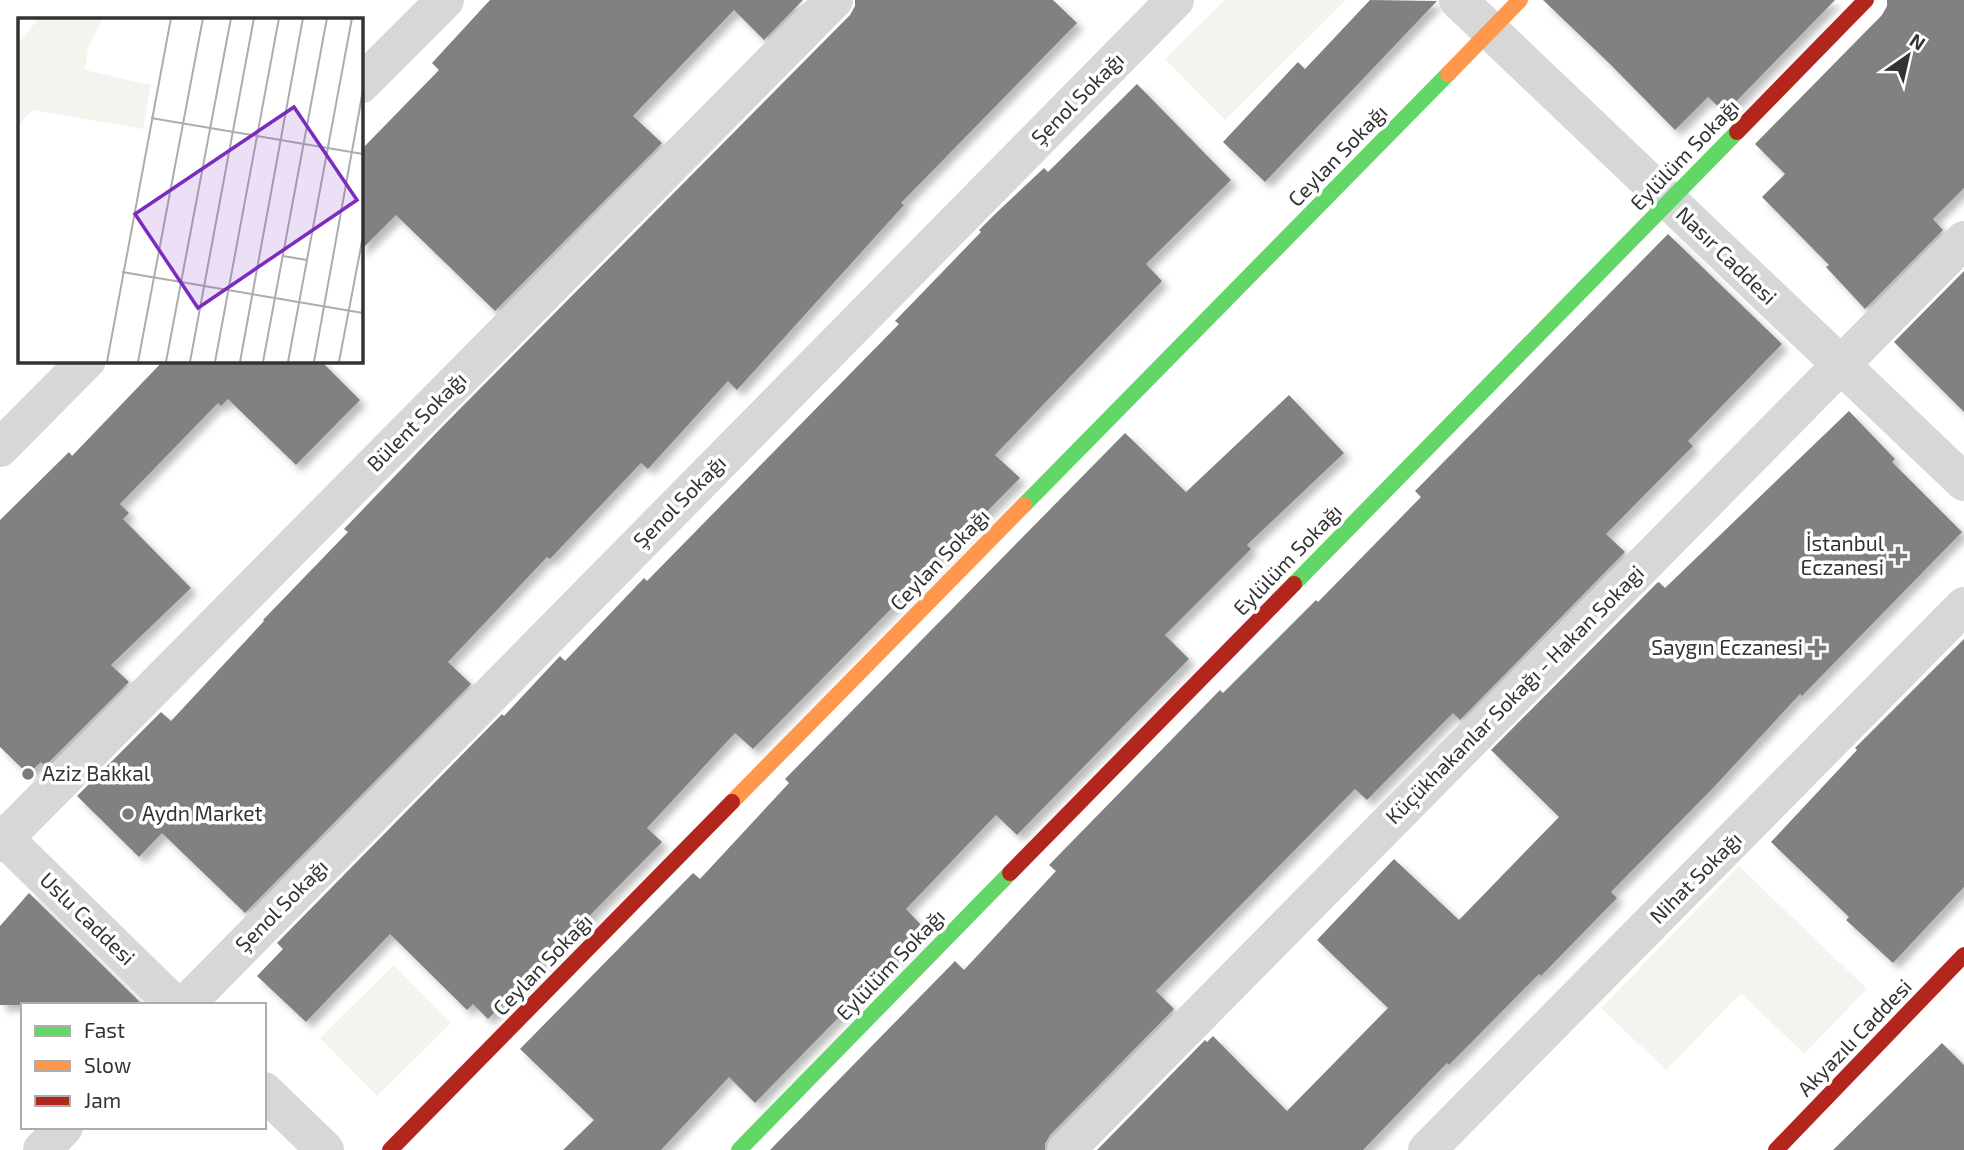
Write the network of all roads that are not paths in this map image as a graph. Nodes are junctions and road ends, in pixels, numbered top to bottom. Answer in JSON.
{"nodes":[{"id":1,"x":445,"y":0,"type":"edge"},
{"id":2,"x":834,"y":0,"type":"edge"},
{"id":3,"x":1175,"y":0,"type":"edge"},
{"id":4,"x":1458,"y":0,"type":"edge"},
{"id":5,"x":1520,"y":0,"type":"edge"},
{"id":6,"x":1866,"y":0,"type":"edge"},
{"id":7,"x":1490,"y":31,"type":"junction"},
{"id":8,"x":362,"y":83,"type":"edge"},
{"id":9,"x":1669,"y":201,"type":"junction"},
{"id":10,"x":1964,"y":240,"type":"edge"},
{"id":11,"x":85,"y":362,"type":"edge"},
{"id":12,"x":1841,"y":365,"type":"junction"},
{"id":13,"x":0,"y":448,"type":"edge"},
{"id":14,"x":1964,"y":482,"type":"edge"},
{"id":15,"x":1964,"y":606,"type":"edge"},
{"id":16,"x":1,"y":839,"type":"edge"},
{"id":17,"x":1964,"y":955,"type":"edge"},
{"id":18,"x":173,"y":1003,"type":"edge"},
{"id":19,"x":187,"y":1003,"type":"edge"},
{"id":20,"x":266,"y":1093,"type":"edge"},
{"id":21,"x":62,"y":1129,"type":"edge"},
{"id":22,"x":42,"y":1150,"type":"edge"},
{"id":23,"x":325,"y":1150,"type":"edge"},
{"id":24,"x":390,"y":1150,"type":"edge"},
{"id":25,"x":740,"y":1150,"type":"edge"},
{"id":26,"x":1066,"y":1150,"type":"edge"},
{"id":27,"x":1427,"y":1150,"type":"edge"},
{"id":28,"x":1776,"y":1150,"type":"edge"}],
"edges":[{"from":1,"to":8,"type":"street"},
{"from":2,"to":16,"type":"street","name":"Bülent Sokağı"},
{"from":3,"to":19,"type":"street","name":"Şenol Sokağı"},
{"from":4,"to":7,"type":"street","name":"Nasır Caddesi"},
{"from":5,"to":7,"type":"street","name":"Ceylan Sokağı"},
{"from":6,"to":9,"type":"street","name":"Eylülüm Sokağı"},
{"from":7,"to":9,"type":"street","name":"Nasır Caddesi"},
{"from":7,"to":24,"type":"street","name":"Ceylan Sokağı"},
{"from":9,"to":12,"type":"street","name":"Nasır Caddesi"},
{"from":9,"to":25,"type":"street","name":"Eylülüm Sokağı"},
{"from":10,"to":12,"type":"street","name":"Küçükhakanlar Sokağı - Hakan Sokagi"},
{"from":11,"to":13,"type":"street"},
{"from":12,"to":14,"type":"street","name":"Nasır Caddesi"},
{"from":12,"to":26,"type":"street","name":"Küçükhakanlar Sokağı - Hakan Sokagi"},
{"from":15,"to":27,"type":"street","name":"Nihat Sokağı"},
{"from":16,"to":18,"type":"street","name":"Uslu Caddesi"},
{"from":17,"to":28,"type":"street","name":"Akyazılı Caddesi"},
{"from":20,"to":23,"type":"street"},
{"from":21,"to":22,"type":"street"}]}
